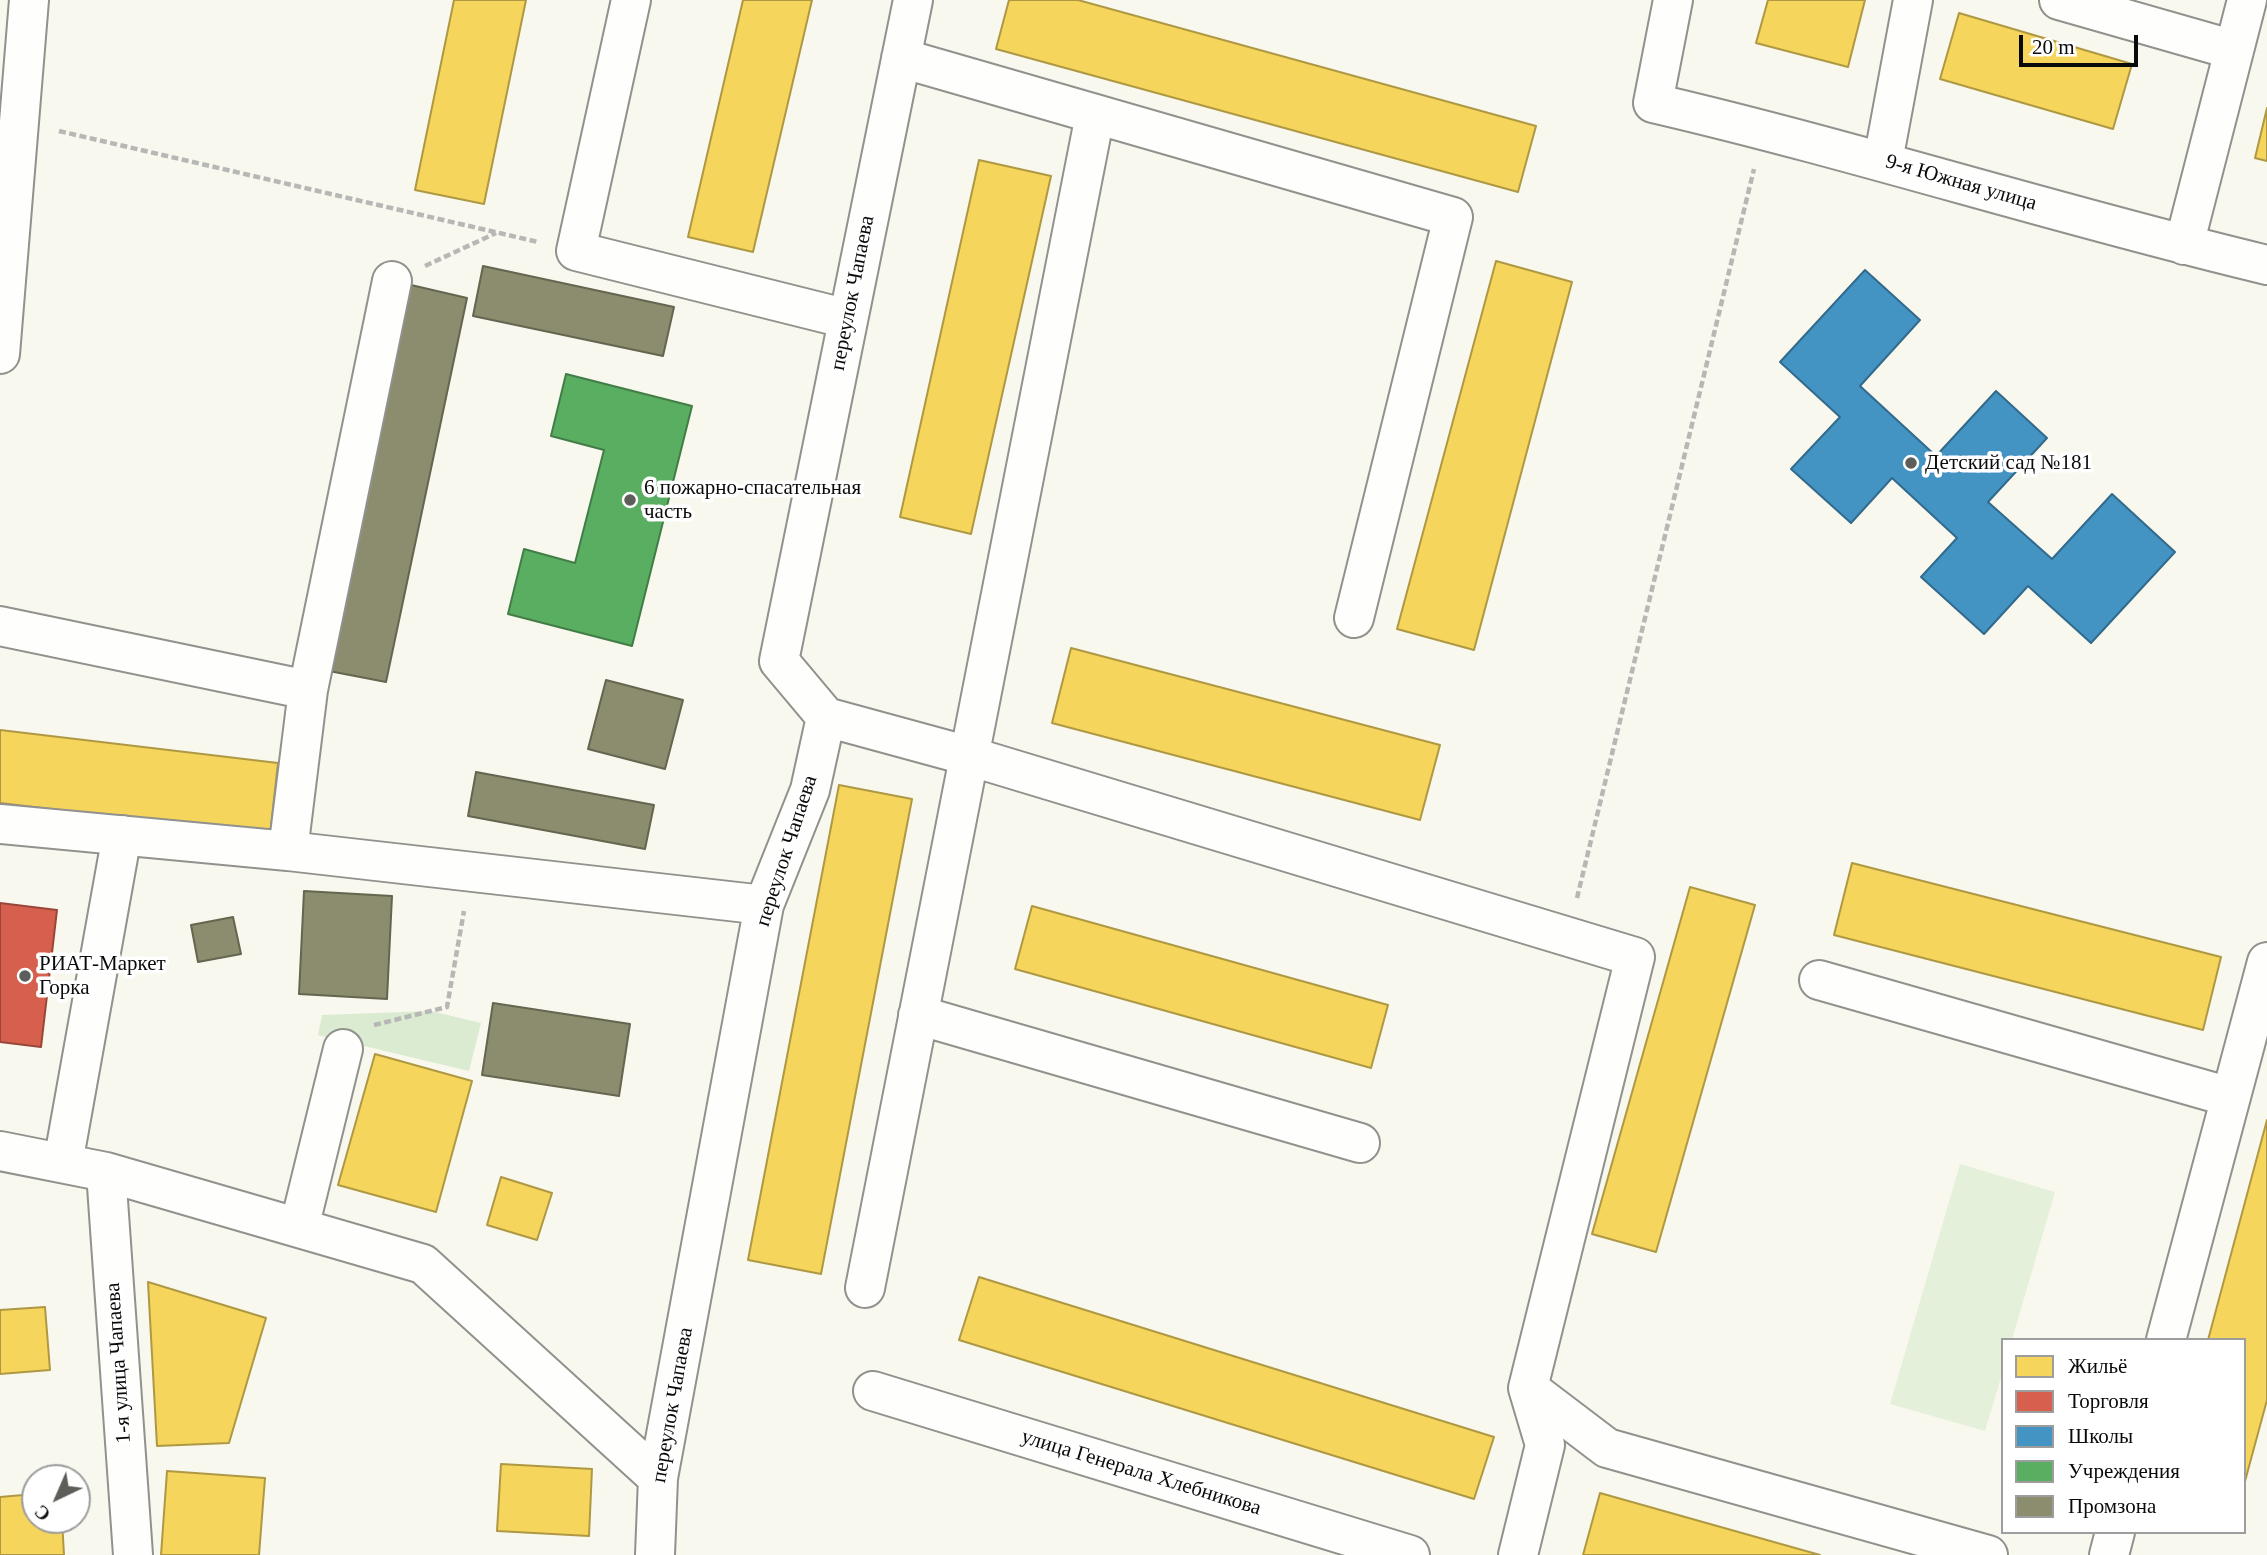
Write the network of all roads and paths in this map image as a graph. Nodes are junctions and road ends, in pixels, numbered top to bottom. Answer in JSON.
{"nodes":[{"id":1,"x":29,"y":0,"type":"edge"},
{"id":2,"x":631,"y":0,"type":"edge"},
{"id":3,"x":913,"y":0,"type":"edge"},
{"id":4,"x":1673,"y":0,"type":"edge"},
{"id":5,"x":1913,"y":0,"type":"edge"},
{"id":6,"x":2059,"y":0,"type":"edge"},
{"id":7,"x":2247,"y":0,"type":"edge"},
{"id":8,"x":2234,"y":50,"type":"junction"},
{"id":9,"x":901,"y":58,"type":"junction"},
{"id":10,"x":1095,"y":115,"type":"junction"},
{"id":11,"x":19,"y":122,"type":"junction"},
{"id":12,"x":1764,"y":129,"type":"junction"},
{"id":13,"x":1883,"y":161,"type":"junction"},
{"id":14,"x":496,"y":233,"type":"junction"},
{"id":15,"x":2184,"y":245,"type":"junction"},
{"id":16,"x":576,"y":251,"type":"junction"},
{"id":17,"x":2267,"y":265,"type":"edge"},
{"id":18,"x":392,"y":281,"type":"joint"},
{"id":19,"x":848,"y":319,"type":"junction"},
{"id":20,"x":0,"y":354,"type":"edge"},
{"id":21,"x":1353,"y":618,"type":"dead end"},
{"id":22,"x":0,"y":626,"type":"edge"},
{"id":23,"x":308,"y":690,"type":"junction"},
{"id":24,"x":826,"y":718,"type":"junction"},
{"id":25,"x":969,"y":756,"type":"junction"},
{"id":26,"x":0,"y":824,"type":"edge"},
{"id":27,"x":122,"y":835,"type":"junction"},
{"id":28,"x":288,"y":850,"type":"junction"},
{"id":29,"x":471,"y":872,"type":"junction"},
{"id":30,"x":764,"y":905,"type":"junction"},
{"id":31,"x":1568,"y":937,"type":"junction"},
{"id":32,"x":2267,"y":962,"type":"edge"},
{"id":33,"x":1819,"y":980,"type":"dead end"},
{"id":34,"x":918,"y":1015,"type":"junction"},
{"id":35,"x":343,"y":1049,"type":"joint"},
{"id":36,"x":2230,"y":1097,"type":"junction"},
{"id":37,"x":1360,"y":1143,"type":"dead end"},
{"id":38,"x":0,"y":1151,"type":"edge"},
{"id":39,"x":63,"y":1163,"type":"junction"},
{"id":40,"x":106,"y":1172,"type":"junction"},
{"id":41,"x":299,"y":1228,"type":"junction"},
{"id":42,"x":865,"y":1288,"type":"dead end"},
{"id":43,"x":2167,"y":1338,"type":"edge"},
{"id":44,"x":1528,"y":1388,"type":"junction"},
{"id":45,"x":873,"y":1391,"type":"dead end"},
{"id":46,"x":658,"y":1478,"type":"junction"},
{"id":47,"x":2114,"y":1534,"type":"edge"},
{"id":48,"x":133,"y":1555,"type":"edge"},
{"id":49,"x":655,"y":1555,"type":"edge"},
{"id":50,"x":1410,"y":1555,"type":"edge"},
{"id":51,"x":1518,"y":1555,"type":"edge"},
{"id":52,"x":1988,"y":1555,"type":"edge"},
{"id":53,"x":2109,"y":1555,"type":"edge"}],
"edges":[{"from":1,"to":11,"type":"street"},
{"from":2,"to":16,"type":"street"},
{"from":3,"to":9,"type":"street","name":"переулок Чапаева"},
{"from":4,"to":12,"type":"street","name":"9-я Южная улица"},
{"from":5,"to":13,"type":"street"},
{"from":6,"to":8,"type":"street"},
{"from":7,"to":8,"type":"street"},
{"from":8,"to":15,"type":"street"},
{"from":9,"to":10,"type":"street"},
{"from":9,"to":19,"type":"street","name":"переулок Чапаева"},
{"from":10,"to":21,"type":"street"},
{"from":10,"to":25,"type":"street"},
{"from":11,"to":14,"type":"path"},
{"from":11,"to":20,"type":"street"},
{"from":12,"to":13,"type":"street","name":"9-я Южная улица"},
{"from":12,"to":31,"type":"path"},
{"from":13,"to":15,"type":"street","name":"9-я Южная улица"},
{"from":14,"to":16,"type":"path"},
{"from":14,"to":18,"type":"path"},
{"from":15,"to":17,"type":"street","name":"9-я Южная улица"},
{"from":16,"to":19,"type":"street"},
{"from":18,"to":23,"type":"street"},
{"from":19,"to":24,"type":"street","name":"переулок Чапаева"},
{"from":22,"to":23,"type":"street"},
{"from":23,"to":28,"type":"street"},
{"from":24,"to":25,"type":"street"},
{"from":24,"to":30,"type":"street","name":"переулок Чапаева"},
{"from":25,"to":31,"type":"street"},
{"from":25,"to":34,"type":"street"},
{"from":26,"to":27,"type":"street"},
{"from":27,"to":28,"type":"street"},
{"from":27,"to":39,"type":"street"},
{"from":28,"to":29,"type":"street"},
{"from":29,"to":30,"type":"street"},
{"from":29,"to":35,"type":"path"},
{"from":30,"to":46,"type":"street","name":"переулок Чапаева"},
{"from":31,"to":44,"type":"street"},
{"from":32,"to":36,"type":"street"},
{"from":33,"to":36,"type":"street"},
{"from":34,"to":37,"type":"street"},
{"from":34,"to":42,"type":"street"},
{"from":35,"to":41,"type":"street"},
{"from":36,"to":43,"type":"street"},
{"from":38,"to":39,"type":"street"},
{"from":39,"to":40,"type":"street"},
{"from":40,"to":41,"type":"street"},
{"from":40,"to":48,"type":"street","name":"1-я улица Чапаева"},
{"from":41,"to":46,"type":"street"},
{"from":44,"to":51,"type":"street"},
{"from":44,"to":52,"type":"street"},
{"from":45,"to":50,"type":"street","name":"улица Генерала Хлебникова"},
{"from":46,"to":49,"type":"street","name":"переулок Чапаева"},
{"from":47,"to":53,"type":"street"}]}
